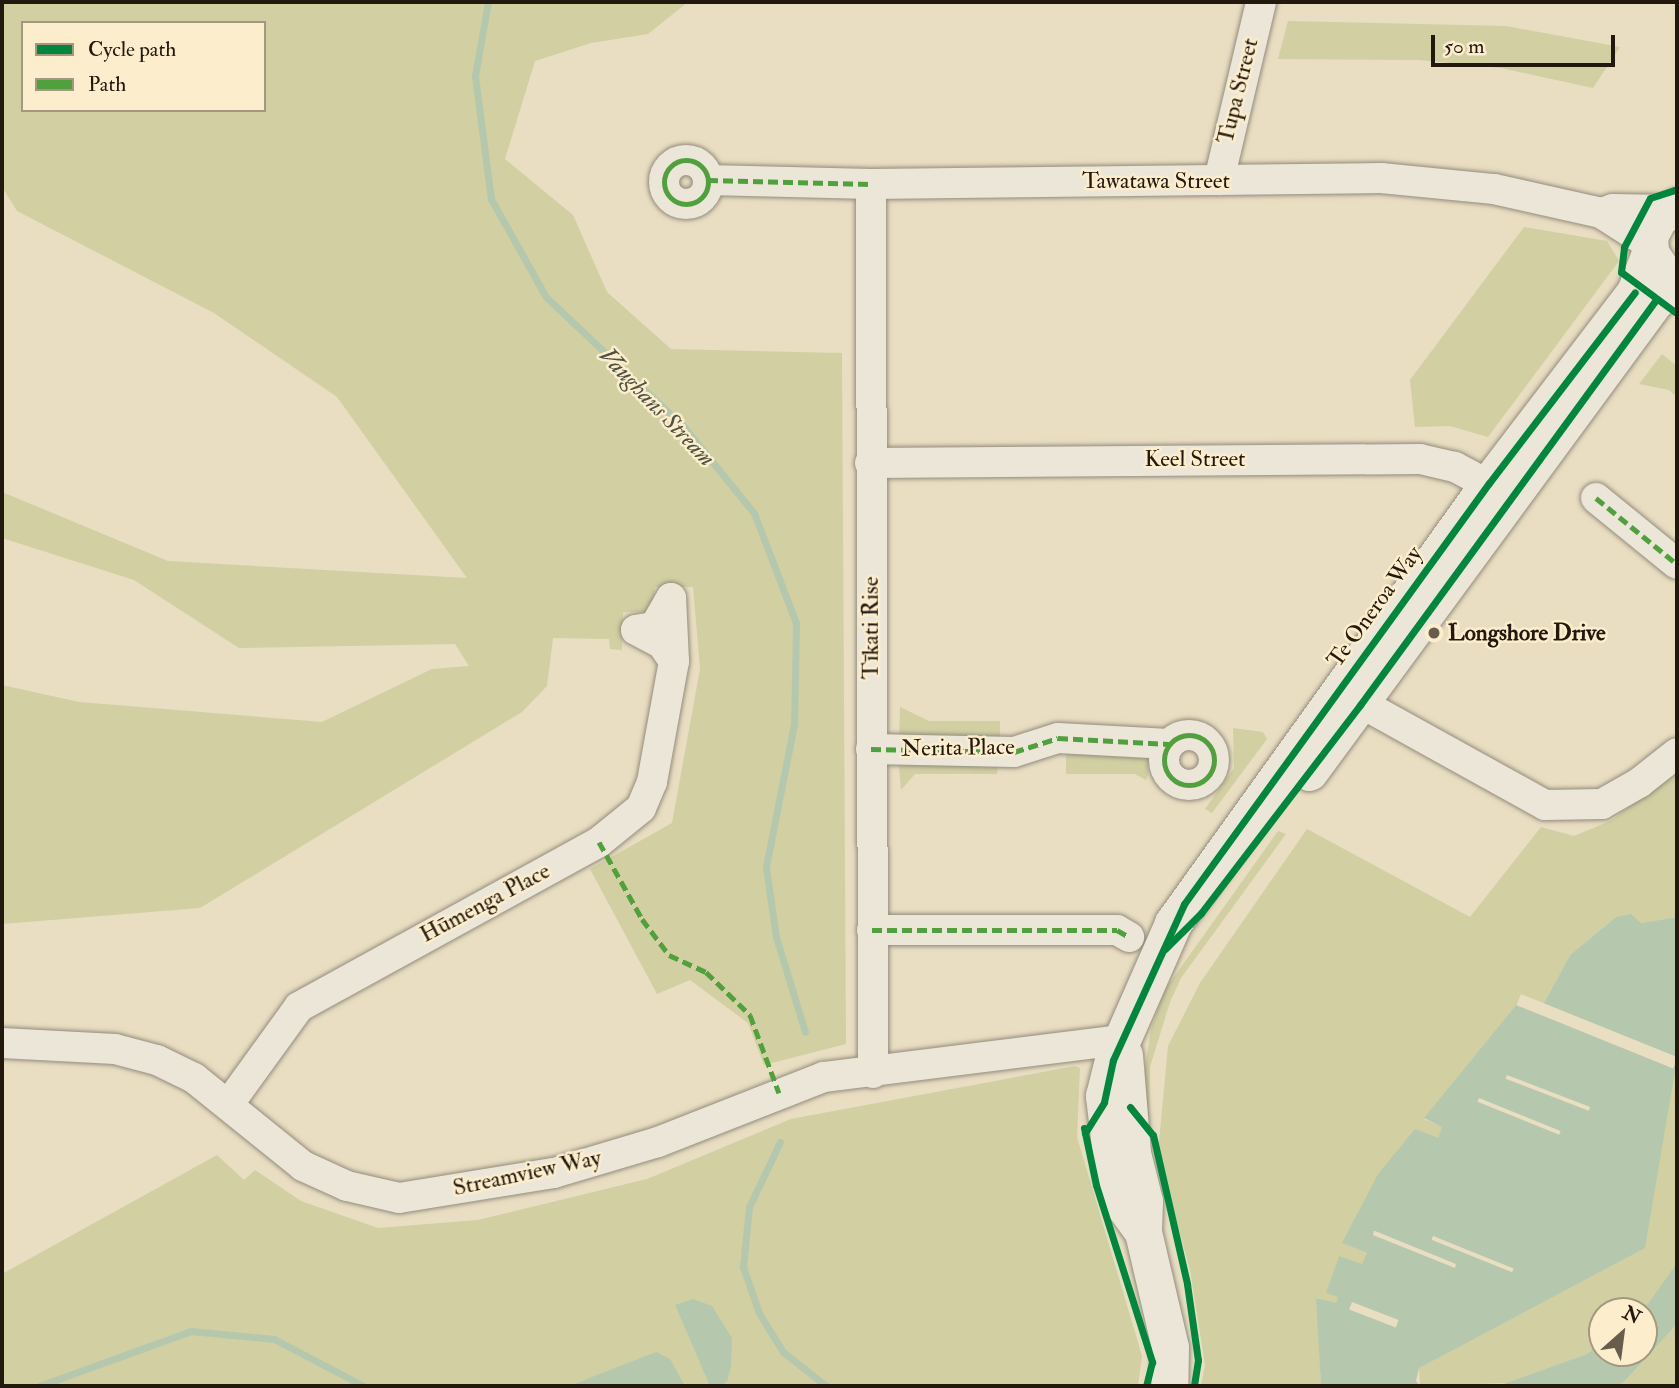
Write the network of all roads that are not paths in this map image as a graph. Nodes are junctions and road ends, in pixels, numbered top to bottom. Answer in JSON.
{"nodes":[{"id":1,"x":1261,"y":2,"type":"edge"},
{"id":2,"x":708,"y":180,"type":"dead end"},
{"id":3,"x":1219,"y":180,"type":"junction"},
{"id":4,"x":871,"y":184,"type":"junction"},
{"id":5,"x":1673,"y":208,"type":"edge"},
{"id":6,"x":1601,"y":213,"type":"junction"},
{"id":7,"x":1650,"y":249,"type":"junction"},
{"id":8,"x":1677,"y":281,"type":"edge"},
{"id":9,"x":870,"y":463,"type":"junction"},
{"id":10,"x":1501,"y":490,"type":"junction"},
{"id":11,"x":1596,"y":498,"type":"dead end"},
{"id":12,"x":1677,"y":564,"type":"edge"},
{"id":13,"x":674,"y":661,"type":"dead end"},
{"id":14,"x":1349,"y":697,"type":"junction"},
{"id":15,"x":1169,"y":744,"type":"dead end"},
{"id":16,"x":872,"y":749,"type":"junction"},
{"id":17,"x":1677,"y":753,"type":"edge"},
{"id":18,"x":872,"y":930,"type":"junction"},
{"id":19,"x":1145,"y":946,"type":"junction"},
{"id":20,"x":1121,"y":1040,"type":"junction"},
{"id":21,"x":2,"y":1043,"type":"edge"},
{"id":22,"x":873,"y":1073,"type":"junction"},
{"id":23,"x":228,"y":1105,"type":"junction"},
{"id":24,"x":1169,"y":1386,"type":"edge"}],
"edges":[{"from":1,"to":3,"type":"street","name":"Tupa Street"},
{"from":2,"to":4,"type":"street","name":"Tawatawa Street"},
{"from":3,"to":4,"type":"street","name":"Tawatawa Street"},
{"from":3,"to":6,"type":"street","name":"Tawatawa Street"},
{"from":4,"to":9,"type":"street","name":"Tīkati Rise"},
{"from":5,"to":6,"type":"street","name":"Tawatawa Street"},
{"from":5,"to":7,"type":"street","name":"Te Oneroa Way"},
{"from":6,"to":7,"type":"street","name":"Tawatawa Street"},
{"from":7,"to":8,"type":"street","name":"Te Oneroa Way"},
{"from":7,"to":10,"type":"street","name":"Te Oneroa Way"},
{"from":8,"to":10,"type":"street","name":"Te Oneroa Way"},
{"from":9,"to":10,"type":"street","name":"Keel Street"},
{"from":9,"to":16,"type":"street","name":"Tīkati Rise"},
{"from":10,"to":14,"type":"street","name":"Te Oneroa Way"},
{"from":11,"to":12,"type":"street"},
{"from":13,"to":23,"type":"street","name":"Hūmenga Place"},
{"from":14,"to":17,"type":"street"},
{"from":14,"to":19,"type":"street","name":"Te Oneroa Way"},
{"from":15,"to":16,"type":"street","name":"Nerita Place"},
{"from":16,"to":18,"type":"street","name":"Tīkati Rise"},
{"from":18,"to":19,"type":"street"},
{"from":18,"to":22,"type":"street","name":"Tīkati Rise"},
{"from":19,"to":20,"type":"street","name":"Te Oneroa Way"},
{"from":20,"to":22,"type":"street","name":"Streamview Way"},
{"from":20,"to":24,"type":"street","name":"Te Oneroa Way"},
{"from":21,"to":23,"type":"street","name":"Streamview Way"},
{"from":22,"to":23,"type":"street","name":"Streamview Way"}]}
